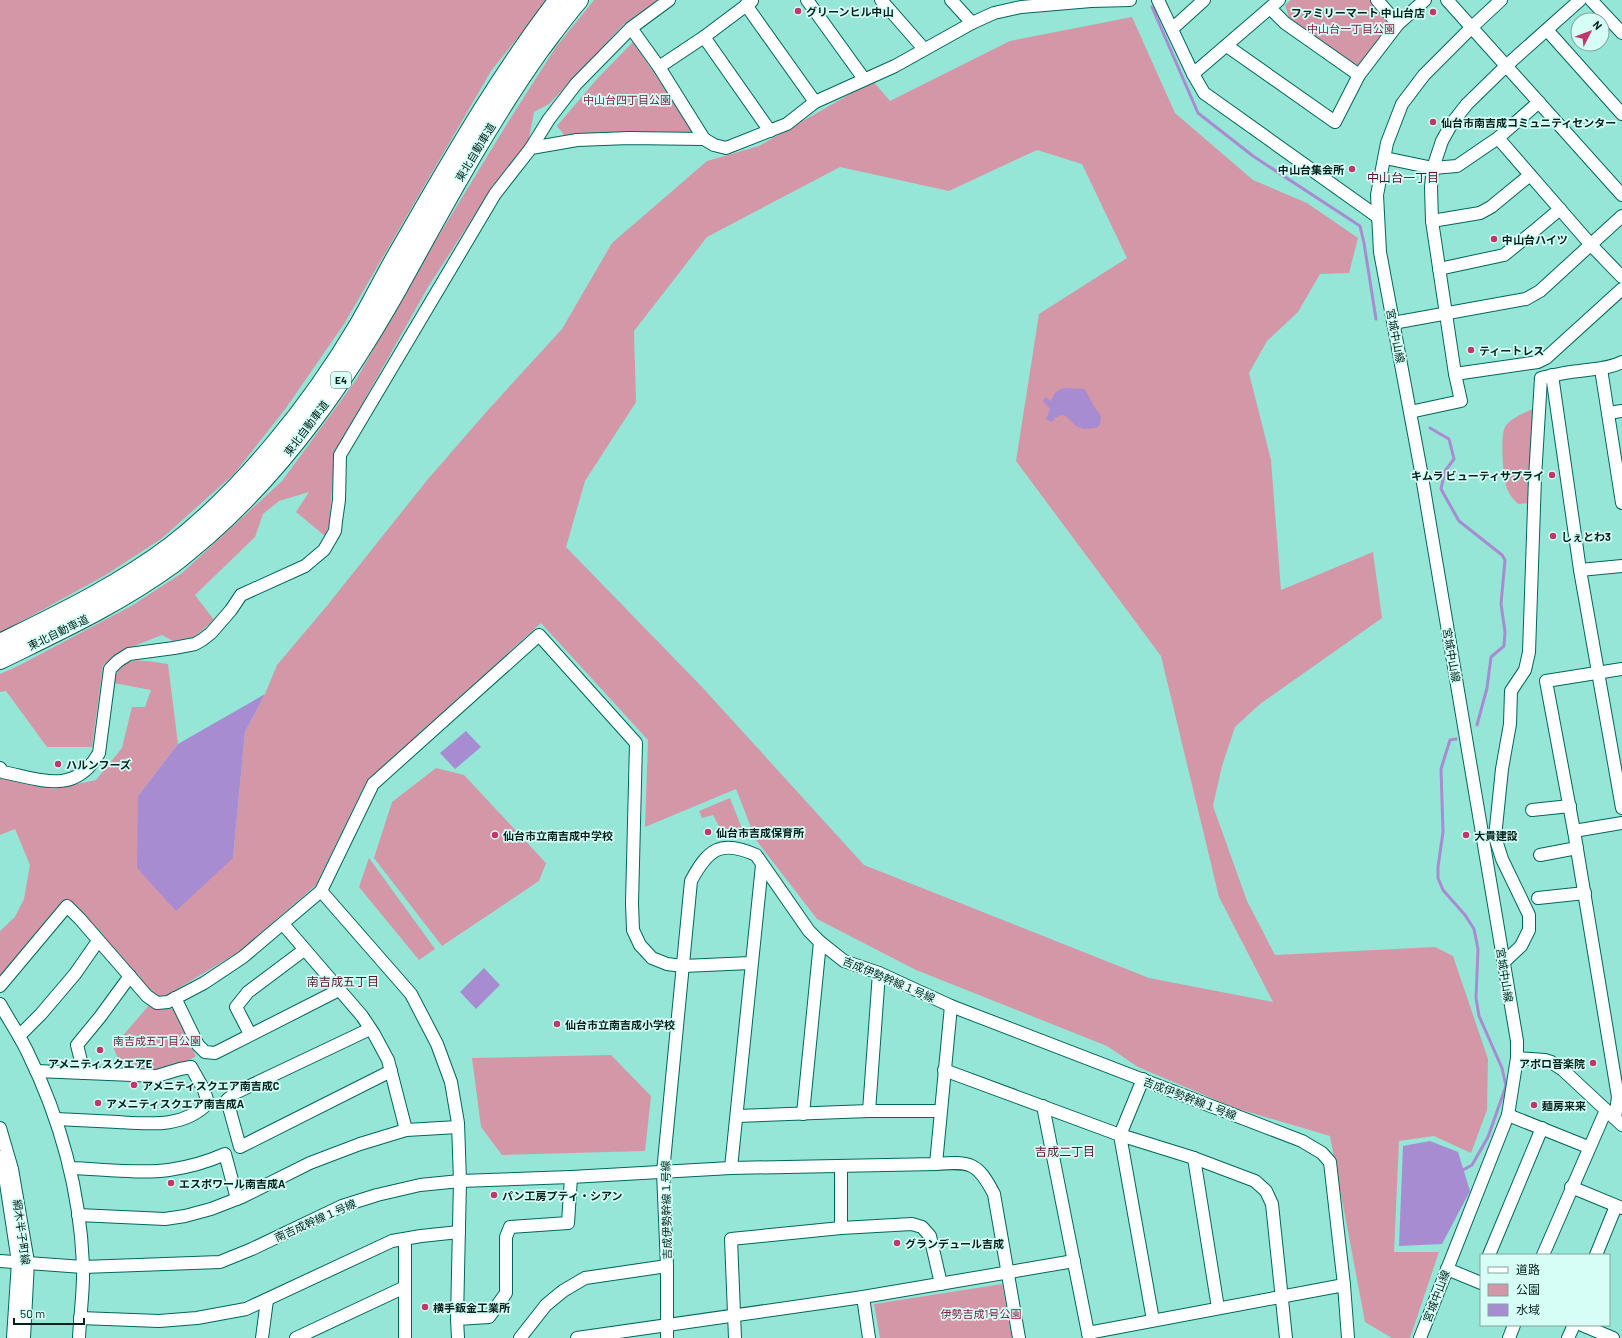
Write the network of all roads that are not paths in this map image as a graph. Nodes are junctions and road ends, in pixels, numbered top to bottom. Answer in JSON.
{"nodes":[{"id":1,"x":558,"y":0,"type":"edge"},
{"id":2,"x":578,"y":0,"type":"edge"},
{"id":3,"x":669,"y":0,"type":"edge"},
{"id":4,"x":807,"y":0,"type":"edge"},
{"id":5,"x":881,"y":0,"type":"edge"},
{"id":6,"x":951,"y":0,"type":"edge"},
{"id":7,"x":1091,"y":0,"type":"edge"},
{"id":8,"x":1130,"y":0,"type":"edge"},
{"id":9,"x":1158,"y":0,"type":"edge"},
{"id":10,"x":1204,"y":0,"type":"edge"},
{"id":11,"x":1377,"y":0,"type":"edge"},
{"id":12,"x":1425,"y":0,"type":"edge"},
{"id":13,"x":1447,"y":0,"type":"edge"},
{"id":14,"x":1502,"y":0,"type":"edge"},
{"id":15,"x":1580,"y":0,"type":"edge"},
{"id":16,"x":1591,"y":0,"type":"edge"},
{"id":17,"x":749,"y":2,"type":"edge"},
{"id":18,"x":1025,"y":3,"type":"edge"},
{"id":19,"x":1274,"y":4,"type":"edge"},
{"id":20,"x":972,"y":23,"type":"junction"},
{"id":21,"x":1398,"y":24,"type":"junction"},
{"id":22,"x":1472,"y":27,"type":"junction"},
{"id":23,"x":631,"y":28,"type":"junction"},
{"id":24,"x":1172,"y":29,"type":"junction"},
{"id":25,"x":1547,"y":30,"type":"junction"},
{"id":26,"x":1622,"y":33,"type":"edge"},
{"id":27,"x":704,"y":37,"type":"junction"},
{"id":28,"x":1228,"y":46,"type":"junction"},
{"id":29,"x":924,"y":48,"type":"junction"},
{"id":30,"x":1506,"y":66,"type":"junction"},
{"id":31,"x":659,"y":67,"type":"junction"},
{"id":32,"x":1193,"y":74,"type":"junction"},
{"id":33,"x":1359,"y":75,"type":"junction"},
{"id":34,"x":864,"y":80,"type":"junction"},
{"id":35,"x":815,"y":102,"type":"junction"},
{"id":36,"x":1539,"y":102,"type":"junction"},
{"id":37,"x":1622,"y":114,"type":"edge"},
{"id":38,"x":770,"y":131,"type":"junction"},
{"id":39,"x":1498,"y":138,"type":"junction"},
{"id":40,"x":704,"y":139,"type":"junction"},
{"id":41,"x":531,"y":148,"type":"junction"},
{"id":42,"x":1385,"y":158,"type":"junction"},
{"id":43,"x":1433,"y":168,"type":"junction"},
{"id":44,"x":1530,"y":175,"type":"junction"},
{"id":45,"x":1622,"y":195,"type":"edge"},
{"id":46,"x":1560,"y":209,"type":"junction"},
{"id":47,"x":1622,"y":216,"type":"edge"},
{"id":48,"x":1378,"y":217,"type":"junction"},
{"id":49,"x":1432,"y":221,"type":"junction"},
{"id":50,"x":1591,"y":245,"type":"junction"},
{"id":51,"x":1439,"y":269,"type":"junction"},
{"id":52,"x":1622,"y":277,"type":"edge"},
{"id":53,"x":1622,"y":289,"type":"edge"},
{"id":54,"x":1446,"y":314,"type":"junction"},
{"id":55,"x":1393,"y":323,"type":"junction"},
{"id":56,"x":1622,"y":362,"type":"edge"},
{"id":57,"x":1600,"y":368,"type":"junction"},
{"id":58,"x":1455,"y":374,"type":"junction"},
{"id":59,"x":1552,"y":375,"type":"junction"},
{"id":60,"x":1622,"y":411,"type":"edge"},
{"id":61,"x":1410,"y":412,"type":"junction"},
{"id":62,"x":1608,"y":413,"type":"junction"},
{"id":63,"x":1619,"y":464,"type":"edge"},
{"id":64,"x":1622,"y":503,"type":"edge"},
{"id":65,"x":1622,"y":566,"type":"edge"},
{"id":66,"x":1580,"y":570,"type":"junction"},
{"id":67,"x":0,"y":643,"type":"edge"},
{"id":68,"x":0,"y":660,"type":"edge"},
{"id":69,"x":1622,"y":669,"type":"edge"},
{"id":70,"x":1598,"y":673,"type":"junction"},
{"id":71,"x":0,"y":768,"type":"edge"},
{"id":72,"x":1570,"y":806,"type":"junction"},
{"id":73,"x":1622,"y":808,"type":"edge"},
{"id":74,"x":1532,"y":810,"type":"dead end"},
{"id":75,"x":1622,"y":823,"type":"edge"},
{"id":76,"x":1574,"y":831,"type":"junction"},
{"id":77,"x":1577,"y":848,"type":"junction"},
{"id":78,"x":1540,"y":855,"type":"dead end"},
{"id":79,"x":762,"y":865,"type":"junction"},
{"id":80,"x":321,"y":891,"type":"junction"},
{"id":81,"x":1585,"y":893,"type":"junction"},
{"id":82,"x":1538,"y":898,"type":"dead end"},
{"id":83,"x":283,"y":924,"type":"junction"},
{"id":84,"x":98,"y":941,"type":"junction"},
{"id":85,"x":820,"y":942,"type":"junction"},
{"id":86,"x":304,"y":950,"type":"junction"},
{"id":87,"x":1503,"y":963,"type":"junction"},
{"id":88,"x":751,"y":964,"type":"junction"},
{"id":89,"x":683,"y":966,"type":"junction"},
{"id":90,"x":879,"y":973,"type":"junction"},
{"id":91,"x":130,"y":976,"type":"junction"},
{"id":92,"x":0,"y":986,"type":"edge"},
{"id":93,"x":339,"y":990,"type":"junction"},
{"id":94,"x":175,"y":998,"type":"junction"},
{"id":95,"x":0,"y":1004,"type":"edge"},
{"id":96,"x":952,"y":1006,"type":"junction"},
{"id":97,"x":370,"y":1029,"type":"junction"},
{"id":98,"x":250,"y":1034,"type":"junction"},
{"id":99,"x":19,"y":1036,"type":"junction"},
{"id":100,"x":1517,"y":1058,"type":"junction"},
{"id":101,"x":944,"y":1070,"type":"junction"},
{"id":102,"x":36,"y":1071,"type":"junction"},
{"id":103,"x":391,"y":1072,"type":"junction"},
{"id":104,"x":84,"y":1073,"type":"junction"},
{"id":105,"x":1143,"y":1079,"type":"junction"},
{"id":106,"x":1619,"y":1081,"type":"edge"},
{"id":107,"x":1044,"y":1106,"type":"junction"},
{"id":108,"x":940,"y":1110,"type":"junction"},
{"id":109,"x":869,"y":1111,"type":"junction"},
{"id":110,"x":803,"y":1114,"type":"junction"},
{"id":111,"x":1508,"y":1114,"type":"junction"},
{"id":112,"x":737,"y":1116,"type":"junction"},
{"id":113,"x":1614,"y":1117,"type":"edge"},
{"id":114,"x":56,"y":1119,"type":"junction"},
{"id":115,"x":458,"y":1127,"type":"junction"},
{"id":116,"x":0,"y":1128,"type":"edge"},
{"id":117,"x":1542,"y":1128,"type":"junction"},
{"id":118,"x":406,"y":1130,"type":"junction"},
{"id":119,"x":1120,"y":1134,"type":"junction"},
{"id":120,"x":1588,"y":1147,"type":"junction"},
{"id":121,"x":0,"y":1157,"type":"edge"},
{"id":122,"x":1194,"y":1158,"type":"junction"},
{"id":123,"x":936,"y":1164,"type":"junction"},
{"id":124,"x":840,"y":1166,"type":"junction"},
{"id":125,"x":70,"y":1168,"type":"junction"},
{"id":126,"x":731,"y":1168,"type":"junction"},
{"id":127,"x":663,"y":1172,"type":"junction"},
{"id":128,"x":571,"y":1177,"type":"junction"},
{"id":129,"x":460,"y":1181,"type":"junction"},
{"id":130,"x":1571,"y":1187,"type":"junction"},
{"id":131,"x":236,"y":1199,"type":"junction"},
{"id":132,"x":1619,"y":1207,"type":"edge"},
{"id":133,"x":78,"y":1214,"type":"junction"},
{"id":134,"x":841,"y":1228,"type":"junction"},
{"id":135,"x":458,"y":1232,"type":"junction"},
{"id":136,"x":405,"y":1239,"type":"junction"},
{"id":137,"x":1489,"y":1254,"type":"edge"},
{"id":138,"x":1543,"y":1254,"type":"edge"},
{"id":139,"x":1596,"y":1254,"type":"edge"},
{"id":140,"x":0,"y":1261,"type":"edge"},
{"id":141,"x":1074,"y":1261,"type":"junction"},
{"id":142,"x":23,"y":1262,"type":"junction"},
{"id":143,"x":667,"y":1266,"type":"junction"},
{"id":144,"x":83,"y":1267,"type":"junction"},
{"id":145,"x":1447,"y":1269,"type":"junction"},
{"id":146,"x":1007,"y":1272,"type":"junction"},
{"id":147,"x":1480,"y":1280,"type":"edge"},
{"id":148,"x":941,"y":1284,"type":"junction"},
{"id":149,"x":1344,"y":1285,"type":"junction"},
{"id":150,"x":405,"y":1287,"type":"junction"},
{"id":151,"x":863,"y":1297,"type":"junction"},
{"id":152,"x":1282,"y":1297,"type":"junction"},
{"id":153,"x":267,"y":1300,"type":"junction"},
{"id":154,"x":1218,"y":1308,"type":"junction"},
{"id":155,"x":734,"y":1315,"type":"junction"},
{"id":156,"x":80,"y":1318,"type":"junction"},
{"id":157,"x":457,"y":1319,"type":"junction"},
{"id":158,"x":1153,"y":1320,"type":"junction"},
{"id":159,"x":666,"y":1325,"type":"junction"},
{"id":160,"x":1514,"y":1326,"type":"edge"},
{"id":161,"x":1574,"y":1326,"type":"edge"},
{"id":162,"x":1584,"y":1326,"type":"edge"},
{"id":163,"x":1089,"y":1336,"type":"edge"},
{"id":164,"x":13,"y":1338,"type":"edge"},
{"id":165,"x":24,"y":1338,"type":"edge"},
{"id":166,"x":79,"y":1338,"type":"edge"},
{"id":167,"x":262,"y":1338,"type":"edge"},
{"id":168,"x":296,"y":1338,"type":"edge"},
{"id":169,"x":405,"y":1338,"type":"edge"},
{"id":170,"x":458,"y":1338,"type":"edge"},
{"id":171,"x":520,"y":1338,"type":"edge"},
{"id":172,"x":577,"y":1338,"type":"edge"},
{"id":173,"x":668,"y":1338,"type":"edge"},
{"id":174,"x":734,"y":1338,"type":"edge"},
{"id":175,"x":869,"y":1338,"type":"edge"},
{"id":176,"x":1019,"y":1338,"type":"edge"},
{"id":177,"x":1286,"y":1338,"type":"edge"},
{"id":178,"x":1348,"y":1338,"type":"edge"},
{"id":179,"x":1420,"y":1338,"type":"edge"},
{"id":180,"x":1509,"y":1338,"type":"edge"},
{"id":181,"x":1568,"y":1338,"type":"edge"},
{"id":182,"x":1614,"y":1338,"type":"edge"}],
"edges":[{"from":1,"to":67,"type":"highway","name":"東北自動車道","number":"E4"},
{"from":2,"to":68,"type":"highway","name":"東北自動車道","number":"E4"},
{"from":3,"to":23,"type":"street"},
{"from":4,"to":34,"type":"street"},
{"from":5,"to":29,"type":"street"},
{"from":6,"to":20,"type":"street"},
{"from":7,"to":8,"type":"street"},
{"from":7,"to":18,"type":"street"},
{"from":9,"to":24,"type":"street"},
{"from":10,"to":24,"type":"street"},
{"from":11,"to":21,"type":"street"},
{"from":12,"to":21,"type":"street"},
{"from":13,"to":22,"type":"street"},
{"from":14,"to":22,"type":"street","name":"宮城中山線"},
{"from":15,"to":25,"type":"street"},
{"from":16,"to":26,"type":"street"},
{"from":17,"to":27,"type":"street"},
{"from":17,"to":35,"type":"street"},
{"from":18,"to":20,"type":"street"},
{"from":19,"to":28,"type":"street"},
{"from":19,"to":33,"type":"street"},
{"from":20,"to":29,"type":"street"},
{"from":21,"to":33,"type":"street"},
{"from":22,"to":30,"type":"street"},
{"from":22,"to":42,"type":"street","name":"宮城中山線"},
{"from":23,"to":31,"type":"street"},
{"from":23,"to":41,"type":"street"},
{"from":24,"to":32,"type":"street"},
{"from":25,"to":30,"type":"street"},
{"from":25,"to":37,"type":"street"},
{"from":27,"to":31,"type":"street"},
{"from":27,"to":38,"type":"street"},
{"from":28,"to":32,"type":"street"},
{"from":28,"to":33,"type":"street"},
{"from":29,"to":34,"type":"street"},
{"from":30,"to":36,"type":"street"},
{"from":30,"to":43,"type":"street"},
{"from":31,"to":40,"type":"street"},
{"from":32,"to":48,"type":"street"},
{"from":34,"to":35,"type":"street"},
{"from":35,"to":38,"type":"street"},
{"from":36,"to":39,"type":"street"},
{"from":36,"to":45,"type":"street"},
{"from":38,"to":40,"type":"street"},
{"from":39,"to":43,"type":"street"},
{"from":39,"to":44,"type":"street"},
{"from":40,"to":41,"type":"street"},
{"from":41,"to":71,"type":"street"},
{"from":42,"to":43,"type":"street"},
{"from":42,"to":48,"type":"street","name":"宮城中山線"},
{"from":43,"to":49,"type":"street"},
{"from":44,"to":46,"type":"street"},
{"from":44,"to":49,"type":"street"},
{"from":46,"to":50,"type":"street"},
{"from":46,"to":51,"type":"street"},
{"from":47,"to":50,"type":"street"},
{"from":48,"to":55,"type":"street","name":"宮城中山線"},
{"from":49,"to":51,"type":"street"},
{"from":50,"to":52,"type":"street"},
{"from":50,"to":54,"type":"street"},
{"from":51,"to":54,"type":"street"},
{"from":53,"to":58,"type":"street"},
{"from":54,"to":55,"type":"street"},
{"from":54,"to":58,"type":"street"},
{"from":55,"to":61,"type":"street","name":"宮城中山線"},
{"from":56,"to":57,"type":"street"},
{"from":57,"to":59,"type":"street"},
{"from":57,"to":62,"type":"street"},
{"from":58,"to":61,"type":"street"},
{"from":59,"to":66,"type":"street"},
{"from":59,"to":87,"type":"street"},
{"from":60,"to":62,"type":"street"},
{"from":61,"to":87,"type":"street","name":"宮城中山線"},
{"from":62,"to":63,"type":"street"},
{"from":63,"to":64,"type":"street"},
{"from":65,"to":66,"type":"street"},
{"from":66,"to":70,"type":"street"},
{"from":69,"to":70,"type":"street"},
{"from":70,"to":72,"type":"street"},
{"from":70,"to":73,"type":"street"},
{"from":72,"to":74,"type":"street"},
{"from":72,"to":76,"type":"street"},
{"from":75,"to":76,"type":"street"},
{"from":76,"to":77,"type":"street"},
{"from":77,"to":78,"type":"street"},
{"from":77,"to":81,"type":"street"},
{"from":79,"to":85,"type":"street","name":"吉成伊勢幹線１号線"},
{"from":79,"to":88,"type":"street"},
{"from":79,"to":89,"type":"street","name":"吉成伊勢幹線１号線"},
{"from":80,"to":83,"type":"street"},
{"from":80,"to":89,"type":"street"},
{"from":80,"to":115,"type":"street"},
{"from":81,"to":82,"type":"street"},
{"from":81,"to":106,"type":"street"},
{"from":83,"to":86,"type":"street"},
{"from":83,"to":94,"type":"street"},
{"from":84,"to":91,"type":"street"},
{"from":84,"to":92,"type":"street"},
{"from":84,"to":99,"type":"street"},
{"from":85,"to":90,"type":"street","name":"吉成伊勢幹線１号線"},
{"from":85,"to":110,"type":"street"},
{"from":86,"to":93,"type":"street"},
{"from":86,"to":98,"type":"street"},
{"from":87,"to":100,"type":"street","name":"宮城中山線"},
{"from":88,"to":89,"type":"street"},
{"from":88,"to":112,"type":"street"},
{"from":89,"to":127,"type":"street","name":"吉成伊勢幹線１号線"},
{"from":90,"to":96,"type":"street","name":"吉成伊勢幹線１号線"},
{"from":90,"to":109,"type":"street"},
{"from":91,"to":94,"type":"street"},
{"from":91,"to":104,"type":"street"},
{"from":93,"to":97,"type":"street"},
{"from":93,"to":98,"type":"street"},
{"from":94,"to":98,"type":"street"},
{"from":95,"to":99,"type":"street"},
{"from":96,"to":101,"type":"street"},
{"from":96,"to":105,"type":"street","name":"吉成伊勢幹線１号線"},
{"from":97,"to":103,"type":"street"},
{"from":97,"to":103,"type":"street"},
{"from":99,"to":102,"type":"street"},
{"from":100,"to":111,"type":"street","name":"宮城中山線"},
{"from":100,"to":113,"type":"street"},
{"from":101,"to":107,"type":"street"},
{"from":101,"to":108,"type":"street"},
{"from":102,"to":104,"type":"street"},
{"from":102,"to":114,"type":"street"},
{"from":103,"to":118,"type":"street"},
{"from":104,"to":114,"type":"street"},
{"from":105,"to":119,"type":"street"},
{"from":105,"to":149,"type":"street","name":"吉成伊勢幹線１号線"},
{"from":106,"to":113,"type":"street"},
{"from":107,"to":119,"type":"street"},
{"from":107,"to":141,"type":"street"},
{"from":108,"to":109,"type":"street"},
{"from":108,"to":123,"type":"street"},
{"from":109,"to":110,"type":"street"},
{"from":110,"to":112,"type":"street"},
{"from":111,"to":117,"type":"street"},
{"from":111,"to":145,"type":"street","name":"宮城中山線"},
{"from":112,"to":126,"type":"street"},
{"from":113,"to":120,"type":"street"},
{"from":114,"to":125,"type":"street"},
{"from":115,"to":118,"type":"street"},
{"from":115,"to":129,"type":"street"},
{"from":116,"to":142,"type":"street","name":"綱木半子町線"},
{"from":117,"to":120,"type":"street"},
{"from":117,"to":137,"type":"street"},
{"from":118,"to":131,"type":"street"},
{"from":119,"to":122,"type":"street"},
{"from":119,"to":158,"type":"street"},
{"from":120,"to":130,"type":"street"},
{"from":121,"to":142,"type":"street"},
{"from":122,"to":152,"type":"street"},
{"from":122,"to":154,"type":"street"},
{"from":123,"to":124,"type":"street","name":"南吉成幹線１号線"},
{"from":123,"to":146,"type":"street","name":"南吉成幹線１号線"},
{"from":124,"to":126,"type":"street","name":"南吉成幹線１号線"},
{"from":124,"to":134,"type":"street"},
{"from":125,"to":131,"type":"street"},
{"from":125,"to":133,"type":"street"},
{"from":126,"to":127,"type":"street","name":"南吉成幹線１号線"},
{"from":127,"to":128,"type":"street","name":"南吉成幹線１号線"},
{"from":127,"to":143,"type":"street","name":"吉成伊勢幹線１号線"},
{"from":128,"to":129,"type":"street","name":"南吉成幹線１号線"},
{"from":128,"to":157,"type":"street"},
{"from":129,"to":135,"type":"street"},
{"from":129,"to":144,"type":"street","name":"南吉成幹線１号線"},
{"from":130,"to":132,"type":"street"},
{"from":130,"to":138,"type":"street"},
{"from":131,"to":133,"type":"street"},
{"from":132,"to":139,"type":"street"},
{"from":133,"to":144,"type":"street"},
{"from":134,"to":148,"type":"street"},
{"from":134,"to":155,"type":"street"},
{"from":135,"to":136,"type":"street"},
{"from":135,"to":157,"type":"street"},
{"from":136,"to":150,"type":"street"},
{"from":136,"to":153,"type":"street"},
{"from":140,"to":142,"type":"street","name":"南吉成幹線１号線"},
{"from":141,"to":146,"type":"street"},
{"from":141,"to":163,"type":"street"},
{"from":142,"to":144,"type":"street","name":"南吉成幹線１号線"},
{"from":142,"to":164,"type":"street"},
{"from":142,"to":165,"type":"street","name":"綱木半子町線"},
{"from":143,"to":159,"type":"street","name":"吉成伊勢幹線１号線"},
{"from":143,"to":171,"type":"street"},
{"from":144,"to":156,"type":"street"},
{"from":145,"to":147,"type":"street"},
{"from":145,"to":179,"type":"street","name":"宮城中山線"},
{"from":146,"to":148,"type":"street"},
{"from":146,"to":176,"type":"street","name":"南吉成幹線１号線"},
{"from":148,"to":151,"type":"street"},
{"from":149,"to":152,"type":"street"},
{"from":149,"to":178,"type":"street","name":"吉成伊勢幹線１号線"},
{"from":150,"to":168,"type":"street"},
{"from":150,"to":169,"type":"street"},
{"from":151,"to":155,"type":"street"},
{"from":151,"to":175,"type":"street"},
{"from":152,"to":154,"type":"street"},
{"from":152,"to":177,"type":"street"},
{"from":153,"to":156,"type":"street"},
{"from":153,"to":167,"type":"street"},
{"from":154,"to":158,"type":"street"},
{"from":155,"to":159,"type":"street"},
{"from":155,"to":174,"type":"street"},
{"from":156,"to":166,"type":"street"},
{"from":157,"to":170,"type":"street"},
{"from":158,"to":163,"type":"street"},
{"from":159,"to":172,"type":"street"},
{"from":159,"to":173,"type":"street","name":"吉成伊勢幹線１号線"},
{"from":160,"to":180,"type":"street"},
{"from":161,"to":181,"type":"street"},
{"from":162,"to":182,"type":"street"}]}
